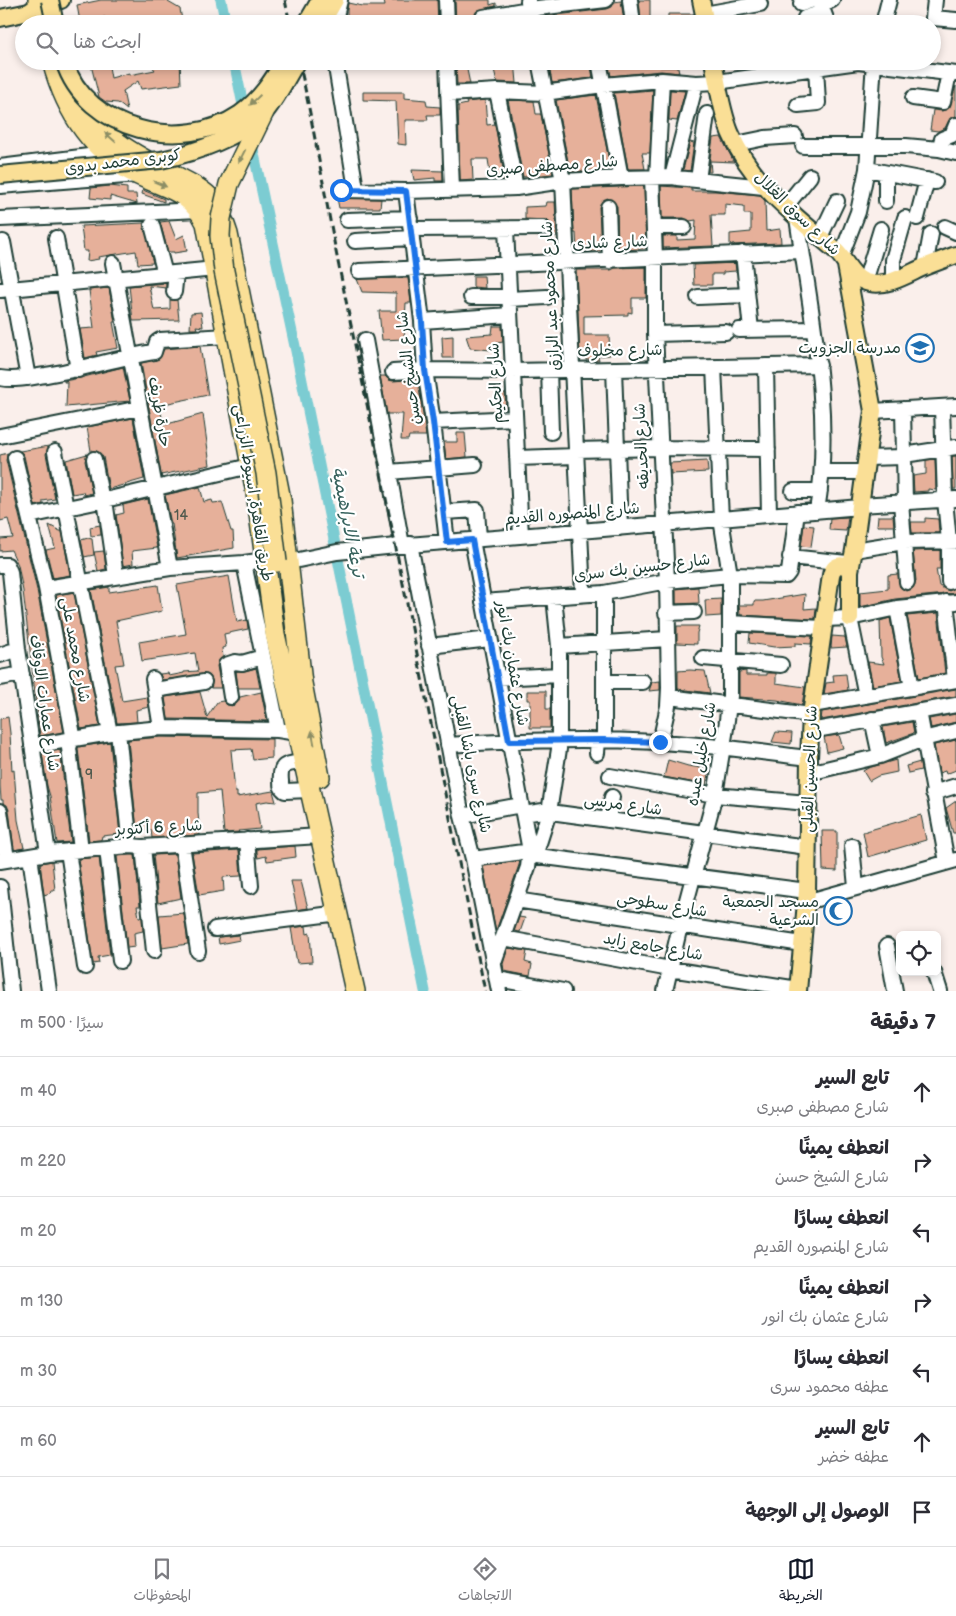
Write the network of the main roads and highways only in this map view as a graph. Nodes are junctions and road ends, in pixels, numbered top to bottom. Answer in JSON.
{"nodes":[{"id":1,"x":320,"y":0,"type":"edge"},
{"id":2,"x":335,"y":0,"type":"edge"},
{"id":3,"x":51,"y":1,"type":"edge"},
{"id":4,"x":0,"y":7,"type":"edge"},
{"id":5,"x":46,"y":15,"type":"edge"},
{"id":6,"x":53,"y":15,"type":"edge"},
{"id":7,"x":58,"y":15,"type":"edge"},
{"id":8,"x":311,"y":15,"type":"edge"},
{"id":9,"x":326,"y":15,"type":"edge"},
{"id":10,"x":0,"y":18,"type":"edge"},
{"id":11,"x":55,"y":70,"type":"edge"},
{"id":12,"x":68,"y":70,"type":"edge"},
{"id":13,"x":71,"y":70,"type":"edge"},
{"id":14,"x":279,"y":70,"type":"edge"},
{"id":15,"x":292,"y":70,"type":"edge"},
{"id":16,"x":716,"y":70,"type":"edge"},
{"id":17,"x":76,"y":103,"type":"junction"},
{"id":18,"x":264,"y":112,"type":"junction"},
{"id":19,"x":0,"y":168,"type":"edge"},
{"id":20,"x":956,"y":255,"type":"edge"},
{"id":21,"x":843,"y":260,"type":"junction"},
{"id":22,"x":284,"y":561,"type":"junction"},
{"id":23,"x":852,"y":562,"type":"junction"},
{"id":24,"x":850,"y":618,"type":"road end"},
{"id":25,"x":798,"y":990,"type":"edge"},
{"id":26,"x":355,"y":991,"type":"edge"},
{"id":27,"x":367,"y":991,"type":"edge"}],
"edges":[{"from":1,"to":8,"type":"main road"},
{"from":2,"to":9,"type":"main road"},
{"from":3,"to":4,"type":"main road"},
{"from":3,"to":5,"type":"highway"},
{"from":3,"to":6,"type":"main road","bridge":true},
{"from":3,"to":7,"type":"highway"},
{"from":3,"to":10,"type":"main road"},
{"from":11,"to":17,"type":"highway","name":"طريق القاهرة, اسيوط الزراعى"},
{"from":14,"to":12,"type":"main road","one_way":true,"bridge":true},
{"from":13,"to":17,"type":"highway","name":"طريق القاهرة, اسيوط الزراعى"},
{"from":15,"to":18,"type":"main road","name":"كوبرى محمد بدوى","bridge":true},
{"from":16,"to":21,"type":"main road","name":"شارع سوق الغلال"},
{"from":17,"to":22,"type":"highway","name":"طريق القاهرة, اسيوط الزراعى","one_way":true},
{"from":22,"to":17,"type":"highway","name":"طريق القاهرة, اسيوط الزراعى","one_way":true},
{"from":18,"to":19,"type":"main road","name":"كوبرى محمد بدوى","bridge":true},
{"from":18,"to":22,"type":"highway","one_way":true,"bridge":true},
{"from":20,"to":21,"type":"main road","name":"شارع سوق الغلال"},
{"from":21,"to":23,"type":"main road"},
{"from":22,"to":26,"type":"highway"},
{"from":27,"to":22,"type":"highway","name":"طريق القاهرة, اسيوط الزراعى","one_way":true},
{"from":23,"to":24,"type":"main road"},
{"from":23,"to":25,"type":"main road","name":"شارع الحسين القبلى"}]}
